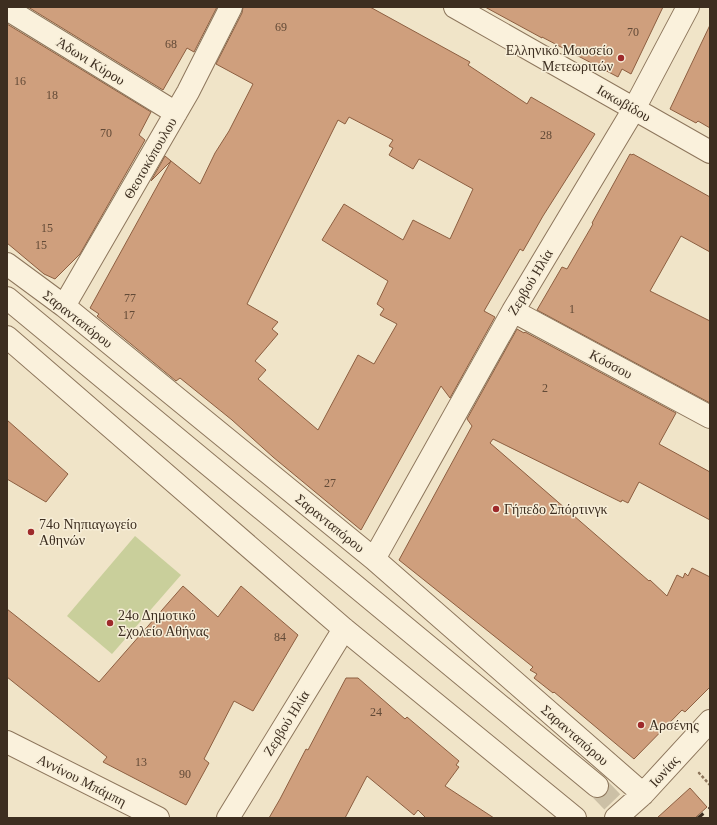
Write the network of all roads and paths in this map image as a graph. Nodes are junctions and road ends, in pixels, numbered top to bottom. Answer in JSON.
{"nodes":[{"id":1,"x":231,"y":7,"type":"edge"},
{"id":2,"x":455,"y":7,"type":"edge"},
{"id":3,"x":688,"y":7,"type":"edge"},
{"id":4,"x":7,"y":9,"type":"edge"},
{"id":5,"x":634,"y":109,"type":"junction"},
{"id":6,"x":176,"y":113,"type":"junction"},
{"id":7,"x":710,"y":152,"type":"edge"},
{"id":8,"x":7,"y":264,"type":"edge"},
{"id":9,"x":7,"y":298,"type":"edge"},
{"id":10,"x":64,"y":306,"type":"junction"},
{"id":11,"x":513,"y":311,"type":"junction"},
{"id":12,"x":7,"y":337,"type":"edge"},
{"id":13,"x":710,"y":417,"type":"edge"},
{"id":14,"x":374,"y":559,"type":"junction"},
{"id":15,"x":344,"y":628,"type":"junction"},
{"id":16,"x":710,"y":721,"type":"edge"},
{"id":17,"x":7,"y":742,"type":"edge"},
{"id":18,"x":699,"y":773,"type":"dead end"},
{"id":19,"x":710,"y":785,"type":"edge"},
{"id":20,"x":597,"y":786,"type":"tunnel mouth"},
{"id":21,"x":643,"y":794,"type":"junction"},
{"id":22,"x":158,"y":818,"type":"edge"},
{"id":23,"x":228,"y":818,"type":"edge"},
{"id":24,"x":575,"y":818,"type":"edge"},
{"id":25,"x":616,"y":818,"type":"edge"}],
"edges":[{"from":1,"to":6,"type":"street","name":"Θεοτοκόπουλου"},
{"from":2,"to":5,"type":"street","name":"Ιακωβίδου"},
{"from":3,"to":5,"type":"street","name":"Ζερβού Ηλία"},
{"from":4,"to":6,"type":"street","name":"Άδωνι Κύρου"},
{"from":5,"to":7,"type":"street","name":"Ιακωβίδου"},
{"from":5,"to":11,"type":"street","name":"Ζερβού Ηλία"},
{"from":6,"to":10,"type":"street","name":"Θεοτοκόπουλου"},
{"from":8,"to":10,"type":"street","name":"Σαρανταπόρου"},
{"from":9,"to":20,"type":"street","name":"Σαρανταπόρου"},
{"from":10,"to":14,"type":"street","name":"Σαρανταπόρου"},
{"from":11,"to":13,"type":"street","name":"Κόσσου"},
{"from":11,"to":14,"type":"street","name":"Ζερβού Ηλία"},
{"from":12,"to":15,"type":"street"},
{"from":14,"to":21,"type":"street","name":"Σαρανταπόρου"},
{"from":15,"to":23,"type":"street","name":"Ζερβού Ηλία"},
{"from":15,"to":24,"type":"street"},
{"from":16,"to":21,"type":"street","name":"Ιωνίας"},
{"from":17,"to":22,"type":"street","name":"Αννίνου Μπάμπη"},
{"from":18,"to":19,"type":"path"},
{"from":21,"to":25,"type":"street","name":"Ιωνίας"}]}
